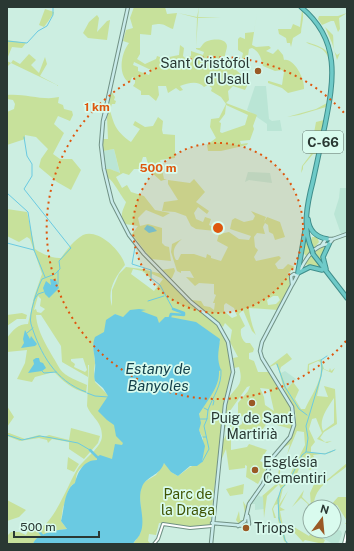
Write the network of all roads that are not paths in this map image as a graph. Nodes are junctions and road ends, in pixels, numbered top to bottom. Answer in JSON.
{"nodes":[{"id":1,"x":128,"y":7,"type":"edge"},
{"id":2,"x":302,"y":7,"type":"edge"},
{"id":3,"x":309,"y":200,"type":"junction"},
{"id":4,"x":308,"y":216,"type":"junction"},
{"id":5,"x":347,"y":234,"type":"edge"},
{"id":6,"x":328,"y":242,"type":"junction"},
{"id":7,"x":313,"y":252,"type":"junction"},
{"id":8,"x":297,"y":273,"type":"junction"},
{"id":9,"x":329,"y":274,"type":"junction"},
{"id":10,"x":293,"y":280,"type":"junction"},
{"id":11,"x":347,"y":297,"type":"edge"},
{"id":12,"x":213,"y":525,"type":"junction"},
{"id":13,"x":347,"y":532,"type":"edge"},
{"id":14,"x":154,"y":544,"type":"edge"},
{"id":15,"x":212,"y":544,"type":"edge"},
{"id":16,"x":344,"y":544,"type":"edge"}],
"edges":[{"from":1,"to":12,"type":"main road"},
{"from":2,"to":3,"type":"highway","number":"C-66"},
{"from":2,"to":4,"type":"highway","number":"C-66"},
{"from":3,"to":7,"type":"highway","number":"C-66"},
{"from":3,"to":8,"type":"highway"},
{"from":4,"to":6,"type":"highway"},
{"from":4,"to":7,"type":"highway","number":"C-66"},
{"from":5,"to":6,"type":"main road"},
{"from":6,"to":8,"type":"main road"},
{"from":6,"to":9,"type":"highway"},
{"from":7,"to":9,"type":"highway","number":"C-66"},
{"from":8,"to":9,"type":"highway"},
{"from":8,"to":10,"type":"main road"},
{"from":8,"to":10,"type":"main road"},
{"from":9,"to":11,"type":"highway","number":"C-66"},
{"from":10,"to":12,"type":"main road"},
{"from":12,"to":14,"type":"street"},
{"from":12,"to":15,"type":"main road"},
{"from":13,"to":16,"type":"street"}]}
